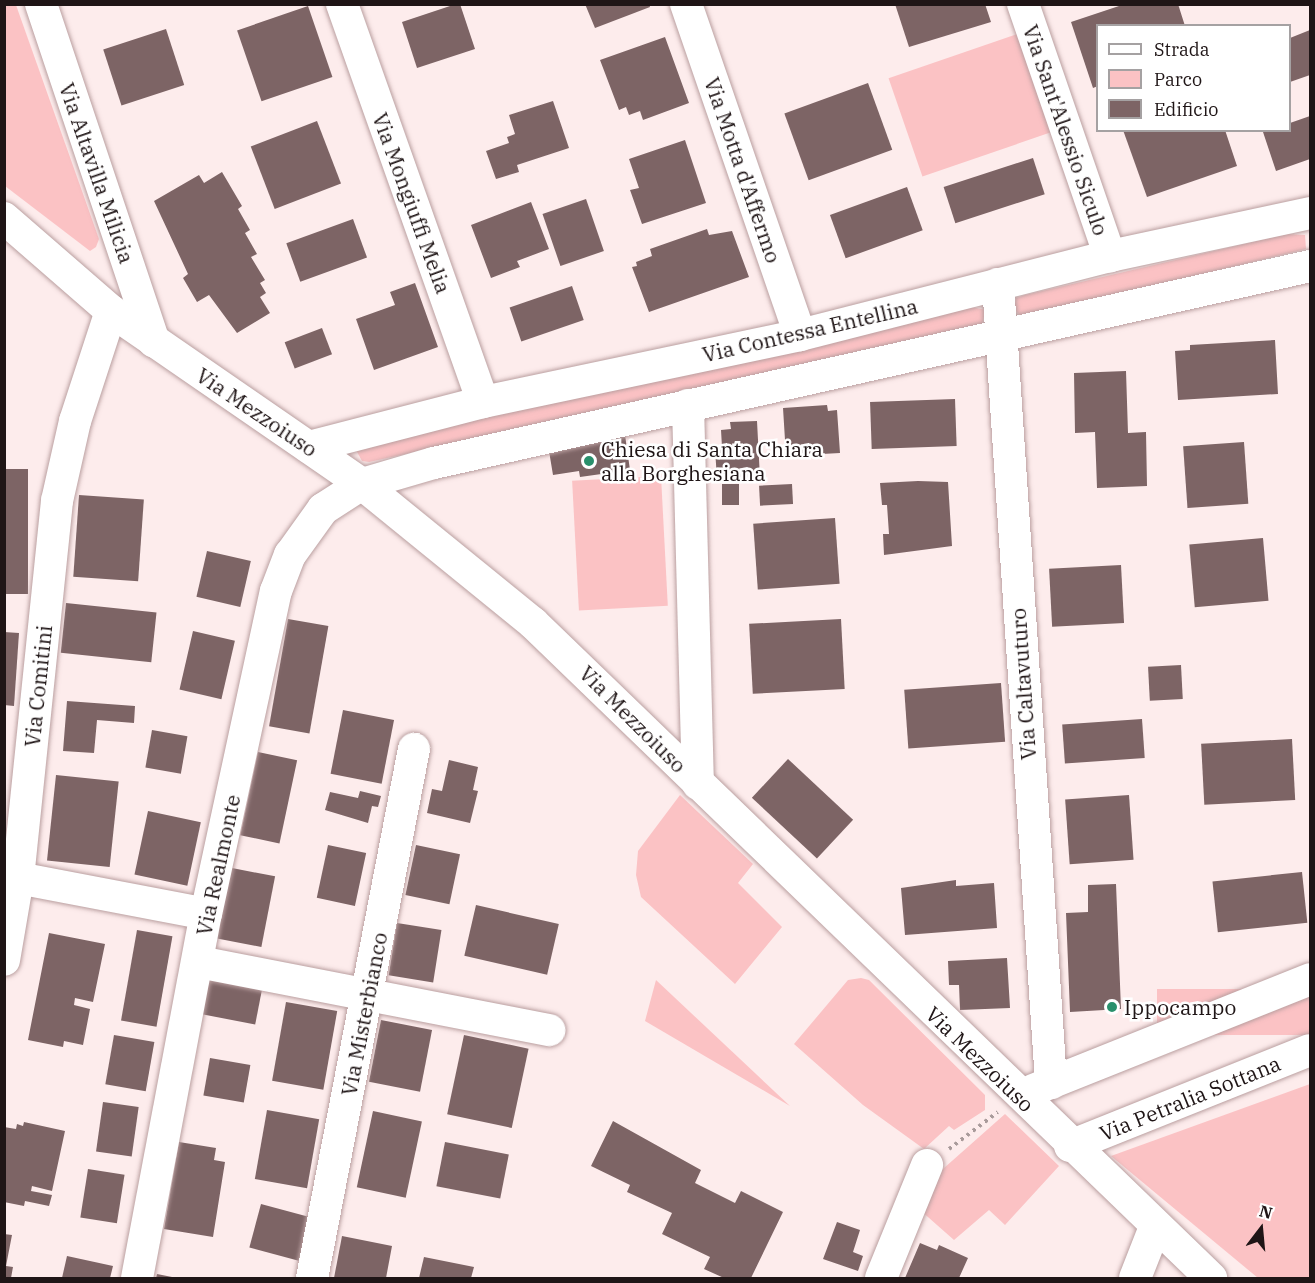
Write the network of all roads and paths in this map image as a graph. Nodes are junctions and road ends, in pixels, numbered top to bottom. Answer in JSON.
{"nodes":[{"id":1,"x":40,"y":4,"type":"edge"},
{"id":2,"x":342,"y":4,"type":"edge"},
{"id":3,"x":686,"y":4,"type":"edge"},
{"id":4,"x":1023,"y":4,"type":"edge"},
{"id":5,"x":1311,"y":213,"type":"edge"},
{"id":6,"x":4,"y":218,"type":"edge"},
{"id":7,"x":1110,"y":256,"type":"junction"},
{"id":8,"x":1311,"y":266,"type":"edge"},
{"id":9,"x":998,"y":284,"type":"junction"},
{"id":10,"x":111,"y":311,"type":"junction"},
{"id":11,"x":800,"y":335,"type":"junction"},
{"id":12,"x":1000,"y":335,"type":"junction"},
{"id":13,"x":154,"y":342,"type":"junction"},
{"id":14,"x":483,"y":402,"type":"junction"},
{"id":15,"x":688,"y":405,"type":"junction"},
{"id":16,"x":309,"y":447,"type":"junction"},
{"id":17,"x":362,"y":484,"type":"junction"},
{"id":18,"x":414,"y":749,"type":"dead end"},
{"id":19,"x":698,"y":783,"type":"junction"},
{"id":20,"x":18,"y":878,"type":"junction"},
{"id":21,"x":206,"y":914,"type":"junction"},
{"id":22,"x":4,"y":960,"type":"edge"},
{"id":23,"x":199,"y":962,"type":"junction"},
{"id":24,"x":1311,"y":979,"type":"edge"},
{"id":25,"x":369,"y":995,"type":"junction"},
{"id":26,"x":549,"y":1030,"type":"dead end"},
{"id":27,"x":1311,"y":1050,"type":"edge"},
{"id":28,"x":1051,"y":1083,"type":"junction"},
{"id":29,"x":1018,"y":1096,"type":"junction"},
{"id":30,"x":1070,"y":1146,"type":"junction"},
{"id":31,"x":927,"y":1165,"type":"joint"},
{"id":32,"x":1155,"y":1227,"type":"junction"},
{"id":33,"x":137,"y":1278,"type":"edge"},
{"id":34,"x":312,"y":1278,"type":"edge"},
{"id":35,"x":881,"y":1278,"type":"edge"},
{"id":36,"x":1135,"y":1278,"type":"edge"},
{"id":37,"x":1211,"y":1278,"type":"edge"}],
"edges":[{"from":1,"to":13,"type":"street","name":"Via Altavilla Milicia"},
{"from":2,"to":14,"type":"street","name":"Via Mongiuffi Melia"},
{"from":3,"to":11,"type":"street","name":"Via Motta d'Affermo"},
{"from":4,"to":7,"type":"street","name":"Via Sant'Alessio Siculo"},
{"from":5,"to":7,"type":"street","name":"Via Contessa Entellina"},
{"from":6,"to":10,"type":"street","name":"Via Mezzoiuso"},
{"from":7,"to":9,"type":"street","name":"Via Contessa Entellina"},
{"from":8,"to":12,"type":"street"},
{"from":9,"to":11,"type":"street","name":"Via Contessa Entellina"},
{"from":9,"to":12,"type":"street","name":"Via Caltavuturo"},
{"from":10,"to":13,"type":"street","name":"Via Mezzoiuso"},
{"from":10,"to":20,"type":"street","name":"Via Comitini"},
{"from":11,"to":14,"type":"street","name":"Via Contessa Entellina"},
{"from":12,"to":15,"type":"street"},
{"from":12,"to":28,"type":"street","name":"Via Caltavuturo"},
{"from":13,"to":16,"type":"street","name":"Via Mezzoiuso"},
{"from":14,"to":16,"type":"street","name":"Via Contessa Entellina"},
{"from":15,"to":17,"type":"street"},
{"from":15,"to":19,"type":"street"},
{"from":16,"to":17,"type":"street","name":"Via Mezzoiuso"},
{"from":17,"to":19,"type":"street","name":"Via Mezzoiuso"},
{"from":17,"to":21,"type":"street","name":"Via Realmonte"},
{"from":18,"to":25,"type":"street","name":"Via Misterbianco"},
{"from":19,"to":29,"type":"street","name":"Via Mezzoiuso"},
{"from":20,"to":21,"type":"street"},
{"from":20,"to":22,"type":"street","name":"Via Comitini"},
{"from":21,"to":23,"type":"street","name":"Via Realmonte"},
{"from":23,"to":25,"type":"street"},
{"from":23,"to":33,"type":"street","name":"Via Realmonte"},
{"from":24,"to":28,"type":"street"},
{"from":25,"to":26,"type":"street"},
{"from":25,"to":34,"type":"street","name":"Via Misterbianco"},
{"from":27,"to":30,"type":"street","name":"Via Petralia Sottana"},
{"from":28,"to":29,"type":"street"},
{"from":29,"to":30,"type":"street","name":"Via Mezzoiuso"},
{"from":29,"to":31,"type":"path"},
{"from":30,"to":32,"type":"street","name":"Via Mezzoiuso"},
{"from":31,"to":35,"type":"street"},
{"from":32,"to":36,"type":"street"},
{"from":32,"to":37,"type":"street","name":"Via Mezzoiuso"}]}
